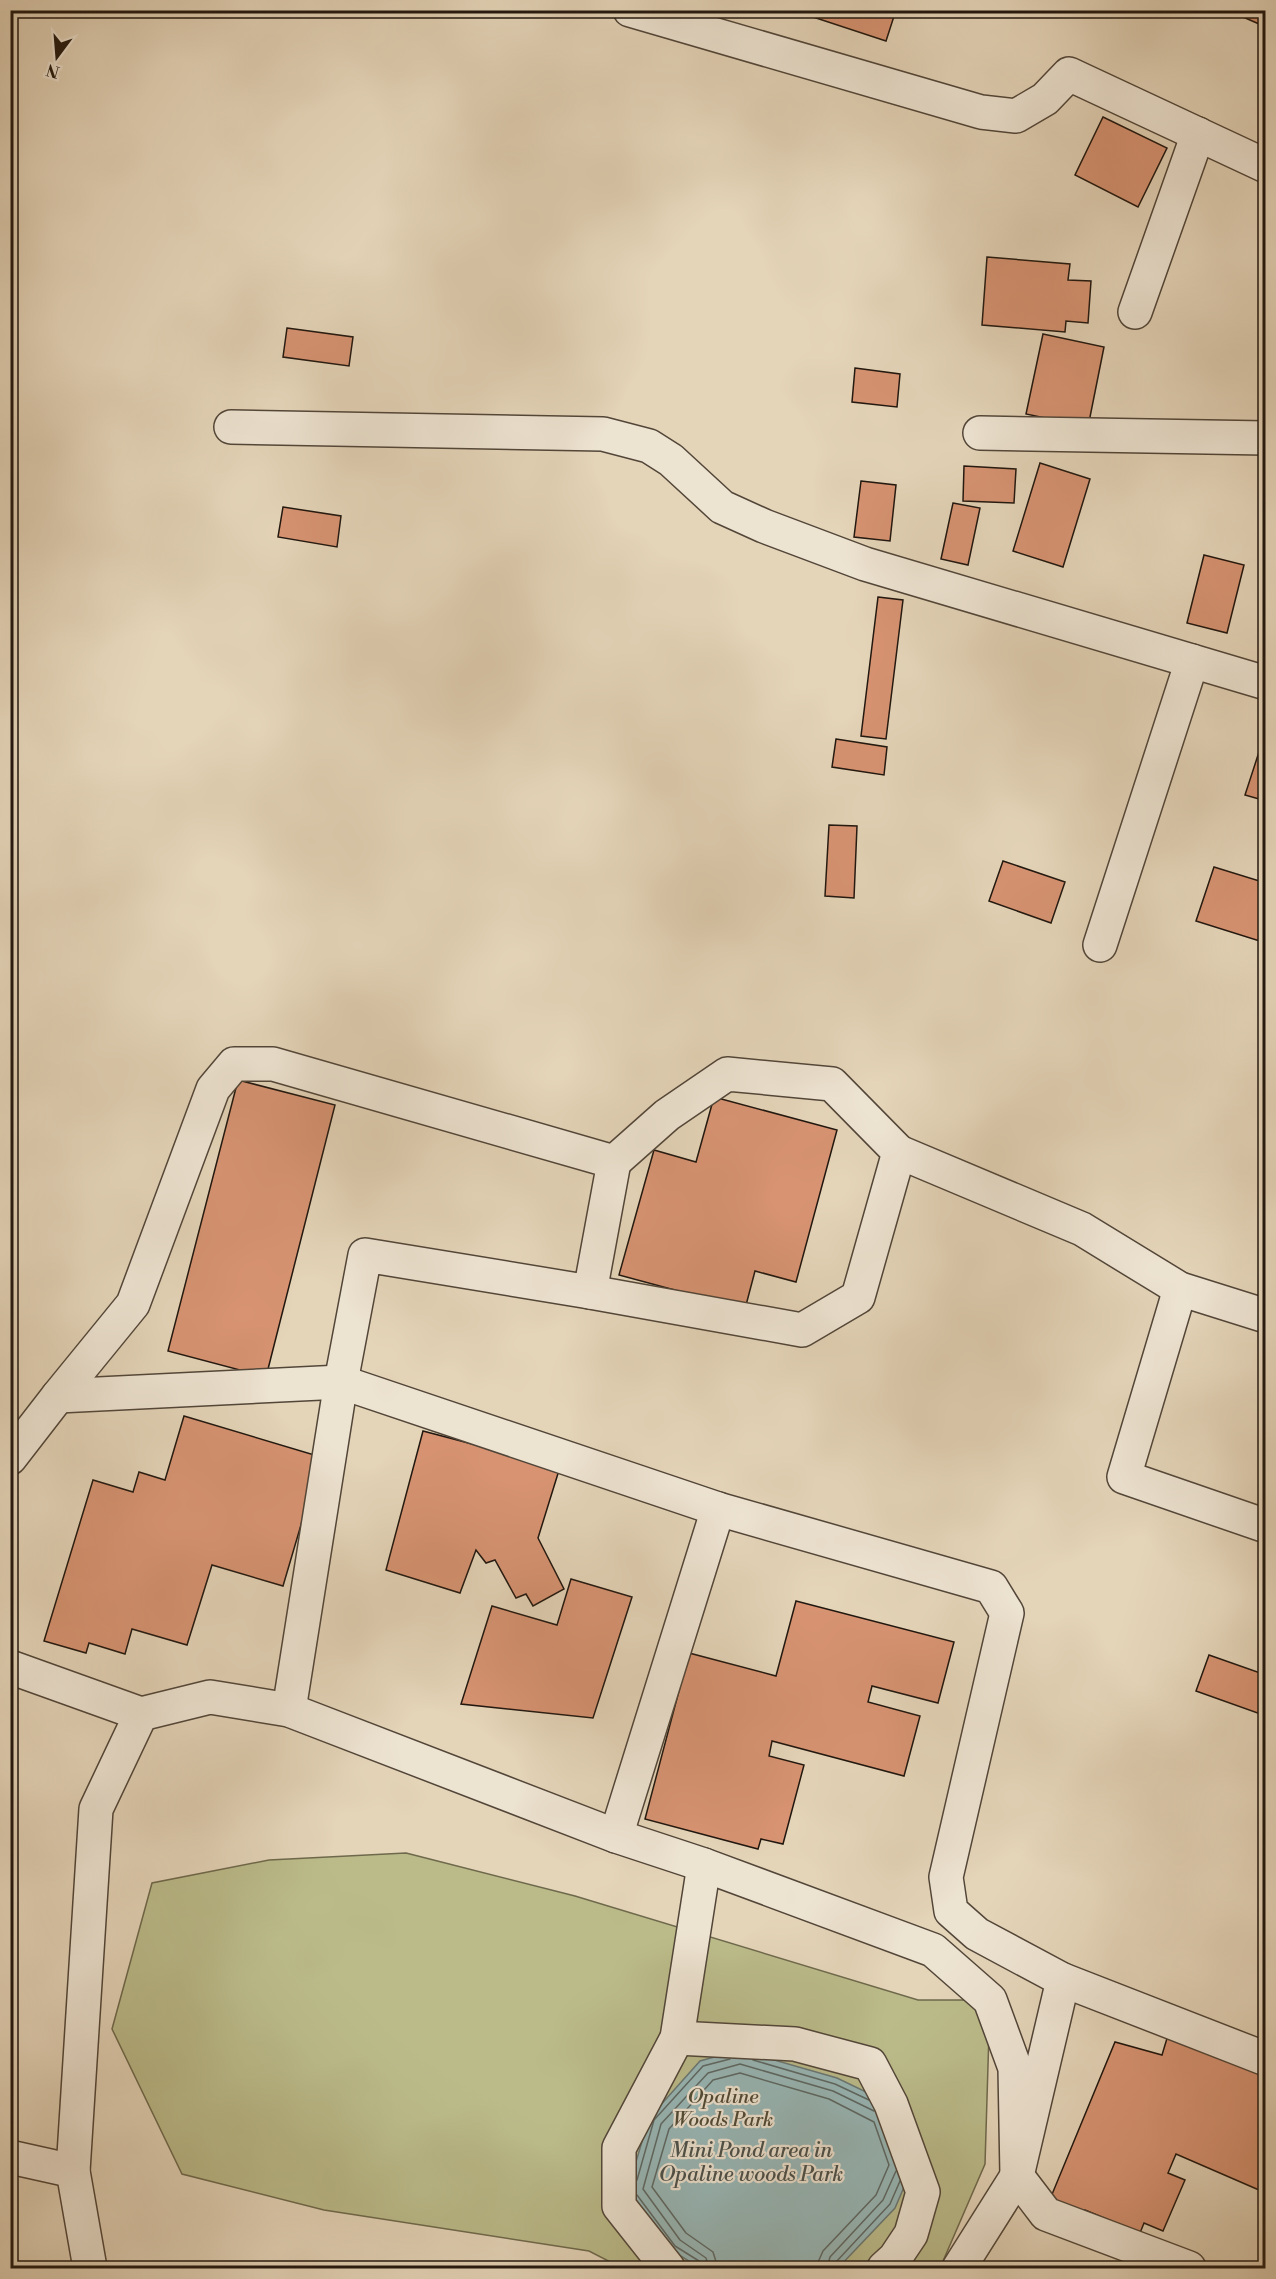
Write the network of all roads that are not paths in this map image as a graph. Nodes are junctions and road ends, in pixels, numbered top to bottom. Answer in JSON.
{"nodes":[{"id":1,"x":630,"y":10,"type":"edge"},
{"id":2,"x":1198,"y":134,"type":"junction"},
{"id":3,"x":1266,"y":166,"type":"edge"},
{"id":4,"x":1135,"y":312,"type":"dead end"},
{"id":5,"x":231,"y":427,"type":"dead end"},
{"id":6,"x":980,"y":433,"type":"dead end"},
{"id":7,"x":1266,"y":438,"type":"edge"},
{"id":8,"x":1192,"y":661,"type":"junction"},
{"id":9,"x":1266,"y":683,"type":"edge"},
{"id":10,"x":1100,"y":945,"type":"dead end"},
{"id":11,"x":899,"y":1152,"type":"junction"},
{"id":12,"x":614,"y":1162,"type":"junction"},
{"id":13,"x":1180,"y":1289,"type":"junction"},
{"id":14,"x":590,"y":1292,"type":"junction"},
{"id":15,"x":1266,"y":1316,"type":"edge"},
{"id":16,"x":341,"y":1383,"type":"junction"},
{"id":17,"x":58,"y":1396,"type":"junction"},
{"id":18,"x":10,"y":1458,"type":"edge"},
{"id":19,"x":718,"y":1509,"type":"junction"},
{"id":20,"x":1266,"y":1526,"type":"edge"},
{"id":21,"x":10,"y":1666,"type":"edge"},
{"id":22,"x":289,"y":1710,"type":"junction"},
{"id":23,"x":141,"y":1714,"type":"junction"},
{"id":24,"x":616,"y":1836,"type":"junction"},
{"id":25,"x":704,"y":1865,"type":"junction"},
{"id":26,"x":1063,"y":1980,"type":"junction"},
{"id":27,"x":677,"y":2038,"type":"junction"},
{"id":28,"x":1266,"y":2059,"type":"edge"},
{"id":29,"x":10,"y":2157,"type":"edge"},
{"id":30,"x":73,"y":2171,"type":"junction"},
{"id":31,"x":1017,"y":2176,"type":"junction"},
{"id":32,"x":90,"y":2268,"type":"edge"},
{"id":33,"x":668,"y":2268,"type":"edge"},
{"id":34,"x":884,"y":2268,"type":"edge"},
{"id":35,"x":959,"y":2268,"type":"edge"},
{"id":36,"x":1189,"y":2268,"type":"edge"}],
"edges":[{"from":1,"to":2,"type":"street"},
{"from":2,"to":3,"type":"street"},
{"from":2,"to":4,"type":"street"},
{"from":5,"to":8,"type":"street"},
{"from":6,"to":7,"type":"street"},
{"from":8,"to":9,"type":"street"},
{"from":8,"to":10,"type":"street"},
{"from":11,"to":12,"type":"street"},
{"from":11,"to":13,"type":"street"},
{"from":11,"to":14,"type":"street"},
{"from":12,"to":14,"type":"street"},
{"from":12,"to":17,"type":"street"},
{"from":13,"to":15,"type":"street"},
{"from":13,"to":20,"type":"street"},
{"from":14,"to":16,"type":"street"},
{"from":16,"to":17,"type":"street"},
{"from":16,"to":19,"type":"street"},
{"from":16,"to":22,"type":"street"},
{"from":17,"to":18,"type":"street"},
{"from":19,"to":24,"type":"street"},
{"from":19,"to":26,"type":"street"},
{"from":21,"to":23,"type":"street"},
{"from":22,"to":23,"type":"street"},
{"from":22,"to":24,"type":"street"},
{"from":23,"to":30,"type":"street"},
{"from":24,"to":25,"type":"street"},
{"from":25,"to":27,"type":"street"},
{"from":25,"to":31,"type":"street"},
{"from":26,"to":28,"type":"street"},
{"from":26,"to":31,"type":"street"},
{"from":27,"to":33,"type":"street"},
{"from":27,"to":34,"type":"street"},
{"from":29,"to":30,"type":"street"},
{"from":30,"to":32,"type":"street"},
{"from":31,"to":35,"type":"street"},
{"from":31,"to":36,"type":"street"}]}
